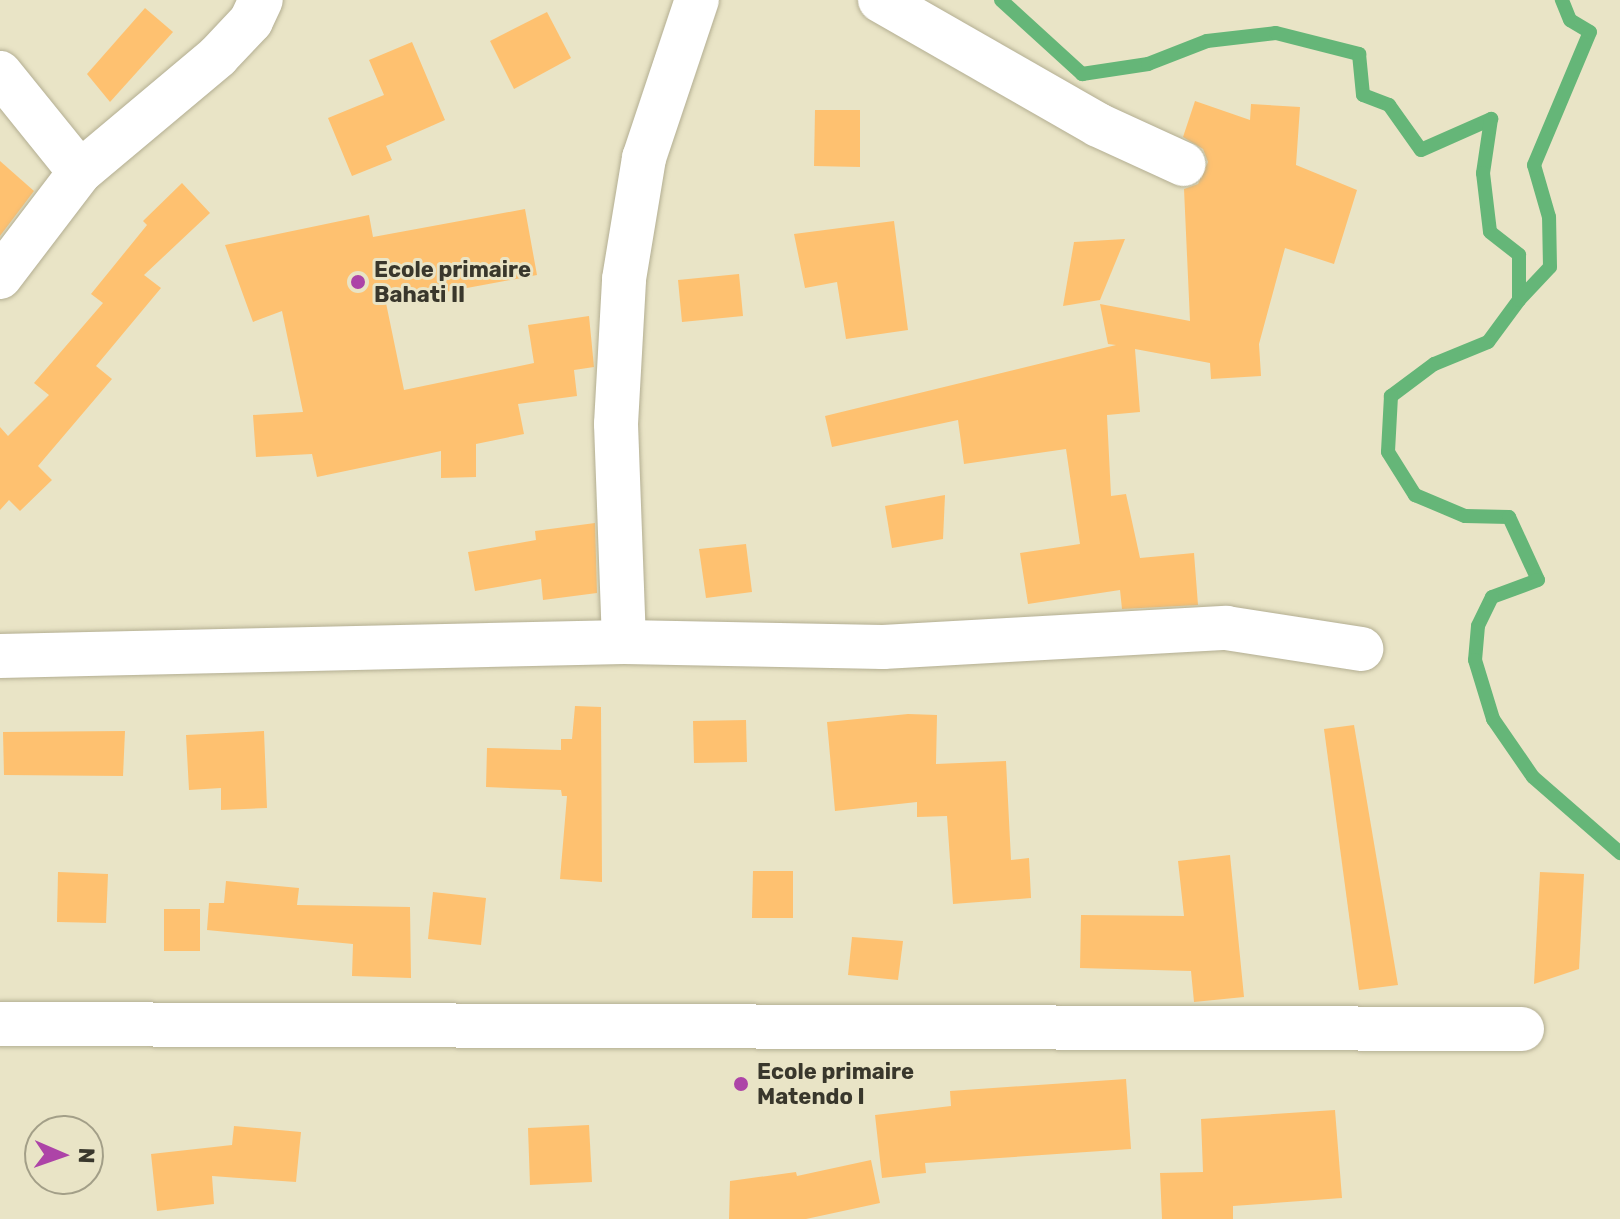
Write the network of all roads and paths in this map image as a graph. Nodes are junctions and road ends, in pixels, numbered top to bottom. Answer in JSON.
{"nodes":[{"id":1,"x":261,"y":0,"type":"edge"},
{"id":2,"x":697,"y":0,"type":"edge"},
{"id":3,"x":880,"y":0,"type":"edge"},
{"id":4,"x":0,"y":73,"type":"edge"},
{"id":5,"x":1183,"y":164,"type":"dead end"},
{"id":6,"x":80,"y":172,"type":"junction"},
{"id":7,"x":0,"y":277,"type":"edge"},
{"id":8,"x":624,"y":642,"type":"junction"},
{"id":9,"x":1361,"y":649,"type":"dead end"},
{"id":10,"x":0,"y":656,"type":"edge"},
{"id":11,"x":0,"y":1024,"type":"edge"},
{"id":12,"x":1522,"y":1029,"type":"dead end"}],
"edges":[{"from":1,"to":6,"type":"street"},
{"from":2,"to":8,"type":"street"},
{"from":3,"to":5,"type":"street"},
{"from":4,"to":6,"type":"street"},
{"from":6,"to":7,"type":"street"},
{"from":8,"to":9,"type":"street"},
{"from":8,"to":10,"type":"street"},
{"from":11,"to":12,"type":"street"}]}
